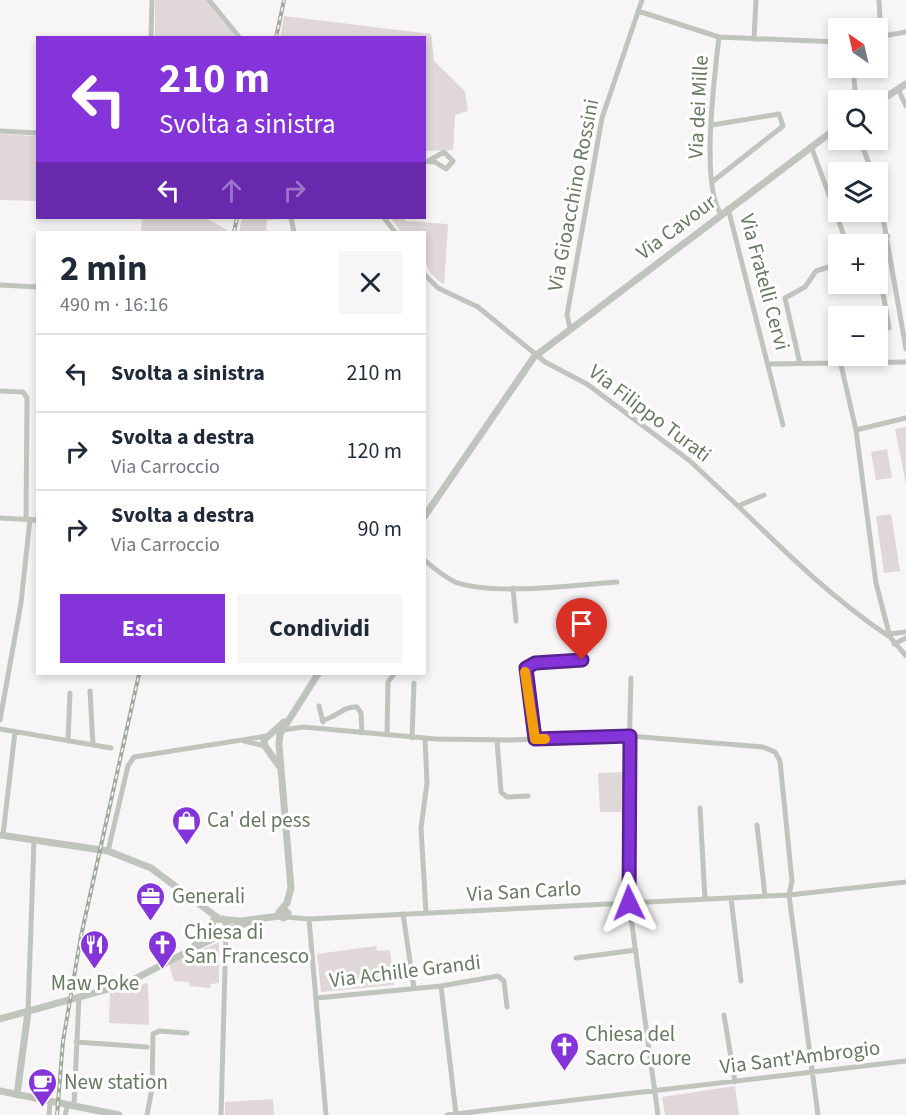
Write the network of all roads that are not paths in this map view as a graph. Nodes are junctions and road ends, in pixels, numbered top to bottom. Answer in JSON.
{"nodes":[{"id":1,"x":152,"y":0,"type":"edge"},
{"id":2,"x":209,"y":0,"type":"edge"},
{"id":3,"x":642,"y":0,"type":"edge"},
{"id":4,"x":756,"y":0,"type":"edge"},
{"id":5,"x":879,"y":0,"type":"edge"},
{"id":6,"x":638,"y":11,"type":"junction"},
{"id":7,"x":879,"y":18,"type":"edge"},
{"id":8,"x":906,"y":32,"type":"edge"},
{"id":9,"x":888,"y":35,"type":"edge"},
{"id":10,"x":151,"y":36,"type":"edge"},
{"id":11,"x":238,"y":36,"type":"edge"},
{"id":12,"x":719,"y":37,"type":"junction"},
{"id":13,"x":754,"y":39,"type":"junction"},
{"id":14,"x":828,"y":42,"type":"edge"},
{"id":15,"x":906,"y":84,"type":"edge"},
{"id":16,"x":898,"y":89,"type":"junction"},
{"id":17,"x":888,"y":96,"type":"edge"},
{"id":18,"x":906,"y":106,"type":"edge"},
{"id":19,"x":712,"y":125,"type":"junction"},
{"id":20,"x":0,"y":131,"type":"edge"},
{"id":21,"x":36,"y":133,"type":"edge"},
{"id":22,"x":828,"y":134,"type":"edge"},
{"id":23,"x":811,"y":146,"type":"junction"},
{"id":24,"x":712,"y":182,"type":"junction"},
{"id":25,"x":728,"y":208,"type":"junction"},
{"id":26,"x":721,"y":214,"type":"junction"},
{"id":27,"x":843,"y":233,"type":"dead end"},
{"id":28,"x":888,"y":236,"type":"edge"},
{"id":29,"x":828,"y":267,"type":"edge"},
{"id":30,"x":426,"y":276,"type":"edge"},
{"id":31,"x":0,"y":285,"type":"edge"},
{"id":32,"x":36,"y":287,"type":"edge"},
{"id":33,"x":883,"y":294,"type":"edge"},
{"id":34,"x":570,"y":328,"type":"junction"},
{"id":35,"x":889,"y":328,"type":"dead end"},
{"id":36,"x":906,"y":349,"type":"edge"},
{"id":37,"x":536,"y":355,"type":"junction"},
{"id":38,"x":906,"y":362,"type":"edge"},
{"id":39,"x":888,"y":363,"type":"edge"},
{"id":40,"x":770,"y":364,"type":"junction"},
{"id":41,"x":800,"y":364,"type":"junction"},
{"id":42,"x":828,"y":365,"type":"edge"},
{"id":43,"x":841,"y":366,"type":"edge"},
{"id":44,"x":0,"y":391,"type":"edge"},
{"id":45,"x":906,"y":418,"type":"edge"},
{"id":46,"x":783,"y":425,"type":"dead end"},
{"id":47,"x":856,"y":430,"type":"junction"},
{"id":48,"x":764,"y":495,"type":"dead end"},
{"id":49,"x":738,"y":506,"type":"junction"},
{"id":50,"x":426,"y":514,"type":"edge"},
{"id":51,"x":0,"y":518,"type":"edge"},
{"id":52,"x":28,"y":519,"type":"junction"},
{"id":53,"x":36,"y":520,"type":"edge"},
{"id":54,"x":426,"y":561,"type":"edge"},
{"id":55,"x":617,"y":582,"type":"dead end"},
{"id":56,"x":513,"y":588,"type":"junction"},
{"id":57,"x":516,"y":621,"type":"dead end"},
{"id":58,"x":906,"y":632,"type":"edge"},
{"id":59,"x":890,"y":636,"type":"junction"},
{"id":60,"x":906,"y":638,"type":"edge"},
{"id":61,"x":894,"y":644,"type":"junction"},
{"id":62,"x":906,"y":656,"type":"edge"},
{"id":63,"x":582,"y":660,"type":"dead end"},
{"id":64,"x":317,"y":675,"type":"edge"},
{"id":65,"x":393,"y":675,"type":"edge"},
{"id":66,"x":632,"y":678,"type":"dead end"},
{"id":67,"x":414,"y":683,"type":"dead end"},
{"id":68,"x":90,"y":691,"type":"dead end"},
{"id":69,"x":70,"y":693,"type":"dead end"},
{"id":70,"x":319,"y":706,"type":"dead end"},
{"id":71,"x":289,"y":719,"type":"junction"},
{"id":72,"x":0,"y":720,"type":"edge"},
{"id":73,"x":322,"y":720,"type":"junction"},
{"id":74,"x":303,"y":727,"type":"junction"},
{"id":75,"x":0,"y":729,"type":"edge"},
{"id":76,"x":325,"y":729,"type":"junction"},
{"id":77,"x":282,"y":730,"type":"junction"},
{"id":78,"x":15,"y":732,"type":"junction"},
{"id":79,"x":362,"y":733,"type":"junction"},
{"id":80,"x":269,"y":735,"type":"junction"},
{"id":81,"x":387,"y":735,"type":"junction"},
{"id":82,"x":630,"y":736,"type":"junction"},
{"id":83,"x":412,"y":738,"type":"junction"},
{"id":84,"x":425,"y":739,"type":"junction"},
{"id":85,"x":535,"y":739,"type":"junction"},
{"id":86,"x":239,"y":740,"type":"junction"},
{"id":87,"x":497,"y":740,"type":"junction"},
{"id":88,"x":68,"y":741,"type":"junction"},
{"id":89,"x":279,"y":743,"type":"junction"},
{"id":90,"x":93,"y":745,"type":"junction"},
{"id":91,"x":266,"y":747,"type":"junction"},
{"id":92,"x":111,"y":748,"type":"dead end"},
{"id":93,"x":283,"y":774,"type":"junction"},
{"id":94,"x":528,"y":796,"type":"dead end"},
{"id":95,"x":699,"y":808,"type":"dead end"},
{"id":96,"x":757,"y":825,"type":"dead end"},
{"id":97,"x":1,"y":835,"type":"edge"},
{"id":98,"x":34,"y":840,"type":"junction"},
{"id":99,"x":108,"y":851,"type":"junction"},
{"id":100,"x":906,"y":882,"type":"edge"},
{"id":101,"x":789,"y":895,"type":"junction"},
{"id":102,"x":765,"y":896,"type":"junction"},
{"id":103,"x":731,"y":898,"type":"junction"},
{"id":104,"x":705,"y":899,"type":"junction"},
{"id":105,"x":629,"y":903,"type":"junction"},
{"id":106,"x":198,"y":905,"type":"junction"},
{"id":107,"x":426,"y":913,"type":"junction"},
{"id":108,"x":283,"y":914,"type":"junction"},
{"id":109,"x":403,"y":914,"type":"junction"},
{"id":110,"x":221,"y":918,"type":"junction"},
{"id":111,"x":254,"y":920,"type":"junction"},
{"id":112,"x":309,"y":920,"type":"junction"},
{"id":113,"x":210,"y":925,"type":"junction"},
{"id":114,"x":223,"y":933,"type":"junction"},
{"id":115,"x":190,"y":950,"type":"junction"},
{"id":116,"x":636,"y":950,"type":"junction"},
{"id":117,"x":576,"y":958,"type":"dead end"},
{"id":118,"x":741,"y":981,"type":"dead end"},
{"id":119,"x":441,"y":986,"type":"junction"},
{"id":120,"x":414,"y":988,"type":"junction"},
{"id":121,"x":79,"y":997,"type":"junction"},
{"id":122,"x":317,"y":998,"type":"junction"},
{"id":123,"x":507,"y":1006,"type":"dead end"},
{"id":124,"x":28,"y":1011,"type":"junction"},
{"id":125,"x":724,"y":1015,"type":"dead end"},
{"id":126,"x":0,"y":1019,"type":"edge"},
{"id":127,"x":187,"y":1033,"type":"dead end"},
{"id":128,"x":76,"y":1042,"type":"junction"},
{"id":129,"x":147,"y":1047,"type":"dead end"},
{"id":130,"x":906,"y":1061,"type":"edge"},
{"id":131,"x":814,"y":1072,"type":"junction"},
{"id":132,"x":735,"y":1082,"type":"junction"},
{"id":133,"x":0,"y":1091,"type":"edge"},
{"id":134,"x":655,"y":1092,"type":"junction"},
{"id":135,"x":17,"y":1095,"type":"junction"},
{"id":136,"x":50,"y":1102,"type":"junction"},
{"id":137,"x":71,"y":1105,"type":"junction"},
{"id":138,"x":456,"y":1114,"type":"edge"},
{"id":139,"x":49,"y":1115,"type":"edge"},
{"id":140,"x":65,"y":1115,"type":"edge"},
{"id":141,"x":119,"y":1115,"type":"edge"},
{"id":142,"x":147,"y":1115,"type":"edge"},
{"id":143,"x":221,"y":1115,"type":"edge"},
{"id":144,"x":326,"y":1115,"type":"edge"},
{"id":145,"x":447,"y":1115,"type":"edge"},
{"id":146,"x":658,"y":1115,"type":"edge"},
{"id":147,"x":818,"y":1115,"type":"edge"}],
"edges":[{"from":1,"to":10,"type":"street"},
{"from":2,"to":11,"type":"street"},
{"from":3,"to":6,"type":"street","name":"Via Gioacchino Rossini"},
{"from":4,"to":13,"type":"street"},
{"from":5,"to":7,"type":"street"},
{"from":6,"to":12,"type":"street"},
{"from":6,"to":34,"type":"street","name":"Via Gioacchino Rossini"},
{"from":8,"to":9,"type":"street"},
{"from":12,"to":13,"type":"street"},
{"from":12,"to":19,"type":"street","name":"Via dei Mille"},
{"from":13,"to":14,"type":"street"},
{"from":15,"to":16,"type":"street"},
{"from":16,"to":17,"type":"street"},
{"from":16,"to":18,"type":"street"},
{"from":19,"to":24,"type":"street","name":"Via dei Mille"},
{"from":19,"to":24,"type":"street"},
{"from":20,"to":21,"type":"street"},
{"from":22,"to":23,"type":"street","name":"Via Cavour"},
{"from":23,"to":25,"type":"street","name":"Via Cavour"},
{"from":23,"to":27,"type":"street"},
{"from":24,"to":26,"type":"street","name":"Via dei Mille"},
{"from":25,"to":26,"type":"street","name":"Via Cavour"},
{"from":25,"to":40,"type":"street","name":"Via Fratelli Cervi"},
{"from":26,"to":34,"type":"street","name":"Via Cavour"},
{"from":28,"to":36,"type":"street"},
{"from":29,"to":41,"type":"street"},
{"from":30,"to":37,"type":"street","name":"Via Filippo Turati"},
{"from":31,"to":32,"type":"street"},
{"from":33,"to":35,"type":"street"},
{"from":34,"to":37,"type":"street","name":"Via Cavour"},
{"from":37,"to":49,"type":"street","name":"Via Filippo Turati"},
{"from":37,"to":50,"type":"street","name":"Via Cavour"},
{"from":38,"to":39,"type":"street"},
{"from":40,"to":41,"type":"street"},
{"from":40,"to":46,"type":"street","name":"Via Fratelli Cervi"},
{"from":41,"to":42,"type":"street"},
{"from":43,"to":47,"type":"street"},
{"from":44,"to":52,"type":"street"},
{"from":45,"to":47,"type":"street"},
{"from":47,"to":59,"type":"street"},
{"from":48,"to":49,"type":"street"},
{"from":49,"to":59,"type":"street","name":"Via Filippo Turati"},
{"from":51,"to":52,"type":"street"},
{"from":52,"to":53,"type":"street"},
{"from":52,"to":72,"type":"street"},
{"from":54,"to":56,"type":"street"},
{"from":55,"to":56,"type":"street"},
{"from":56,"to":57,"type":"street"},
{"from":58,"to":59,"type":"street"},
{"from":59,"to":61,"type":"street"},
{"from":60,"to":61,"type":"street"},
{"from":61,"to":62,"type":"street"},
{"from":63,"to":85,"type":"street"},
{"from":64,"to":71,"type":"street"},
{"from":65,"to":81,"type":"street"},
{"from":66,"to":82,"type":"street"},
{"from":67,"to":83,"type":"street"},
{"from":68,"to":90,"type":"street"},
{"from":69,"to":88,"type":"street"},
{"from":70,"to":73,"type":"street"},
{"from":71,"to":74,"type":"street"},
{"from":71,"to":77,"type":"street"},
{"from":71,"to":80,"type":"street"},
{"from":73,"to":76,"type":"street"},
{"from":73,"to":79,"type":"street"},
{"from":74,"to":76,"type":"street"},
{"from":74,"to":77,"type":"street"},
{"from":75,"to":78,"type":"street"},
{"from":76,"to":79,"type":"street"},
{"from":77,"to":89,"type":"street"},
{"from":78,"to":88,"type":"street"},
{"from":78,"to":97,"type":"street"},
{"from":79,"to":81,"type":"street"},
{"from":80,"to":86,"type":"street"},
{"from":80,"to":89,"type":"street"},
{"from":80,"to":91,"type":"street"},
{"from":81,"to":83,"type":"street"},
{"from":82,"to":85,"type":"street"},
{"from":82,"to":101,"type":"street"},
{"from":82,"to":105,"type":"street"},
{"from":83,"to":84,"type":"street"},
{"from":84,"to":87,"type":"street"},
{"from":84,"to":107,"type":"street"},
{"from":85,"to":87,"type":"street"},
{"from":86,"to":91,"type":"street"},
{"from":86,"to":99,"type":"street"},
{"from":87,"to":94,"type":"street"},
{"from":88,"to":90,"type":"street"},
{"from":89,"to":91,"type":"street"},
{"from":89,"to":93,"type":"street"},
{"from":90,"to":92,"type":"street"},
{"from":91,"to":93,"type":"street"},
{"from":93,"to":108,"type":"street"},
{"from":95,"to":104,"type":"street"},
{"from":96,"to":102,"type":"street"},
{"from":97,"to":98,"type":"street"},
{"from":98,"to":99,"type":"street"},
{"from":98,"to":124,"type":"street"},
{"from":99,"to":106,"type":"street"},
{"from":100,"to":101,"type":"street","name":"Via San Carlo"},
{"from":101,"to":102,"type":"street","name":"Via San Carlo"},
{"from":101,"to":131,"type":"street"},
{"from":102,"to":103,"type":"street","name":"Via San Carlo"},
{"from":103,"to":104,"type":"street","name":"Via San Carlo"},
{"from":103,"to":118,"type":"street"},
{"from":104,"to":105,"type":"street","name":"Via San Carlo"},
{"from":105,"to":107,"type":"street","name":"Via San Carlo"},
{"from":105,"to":116,"type":"street"},
{"from":106,"to":110,"type":"street"},
{"from":106,"to":113,"type":"street"},
{"from":107,"to":109,"type":"street","name":"Via San Carlo"},
{"from":108,"to":111,"type":"street"},
{"from":108,"to":112,"type":"street","name":"Via San Carlo"},
{"from":109,"to":112,"type":"street","name":"Via San Carlo"},
{"from":109,"to":120,"type":"street"},
{"from":110,"to":111,"type":"street"},
{"from":110,"to":113,"type":"street"},
{"from":110,"to":114,"type":"street"},
{"from":111,"to":114,"type":"street"},
{"from":112,"to":122,"type":"street"},
{"from":113,"to":114,"type":"street"},
{"from":113,"to":115,"type":"street"},
{"from":114,"to":115,"type":"street"},
{"from":114,"to":143,"type":"street"},
{"from":115,"to":121,"type":"street"},
{"from":116,"to":117,"type":"street"},
{"from":116,"to":134,"type":"street"},
{"from":119,"to":120,"type":"street","name":"Via Achille Grandi"},
{"from":119,"to":123,"type":"street","name":"Via Achille Grandi"},
{"from":119,"to":138,"type":"street"},
{"from":120,"to":122,"type":"street","name":"Via Achille Grandi"},
{"from":121,"to":124,"type":"street"},
{"from":121,"to":128,"type":"street"},
{"from":122,"to":144,"type":"street"},
{"from":124,"to":126,"type":"street"},
{"from":124,"to":135,"type":"street"},
{"from":125,"to":132,"type":"street"},
{"from":127,"to":142,"type":"street"},
{"from":128,"to":129,"type":"street"},
{"from":128,"to":137,"type":"street"},
{"from":130,"to":131,"type":"street","name":"Via Sant'Ambrogio"},
{"from":131,"to":132,"type":"street","name":"Via Sant'Ambrogio"},
{"from":131,"to":147,"type":"street"},
{"from":132,"to":134,"type":"street","name":"Via Sant'Ambrogio"},
{"from":133,"to":135,"type":"street"},
{"from":134,"to":138,"type":"street","name":"Via Sant'Ambrogio"},
{"from":134,"to":146,"type":"street"},
{"from":135,"to":136,"type":"street"},
{"from":136,"to":137,"type":"street"},
{"from":136,"to":139,"type":"street"},
{"from":137,"to":140,"type":"street"},
{"from":137,"to":141,"type":"street"},
{"from":138,"to":145,"type":"street","name":"Via Sant'Ambrogio"}]}
